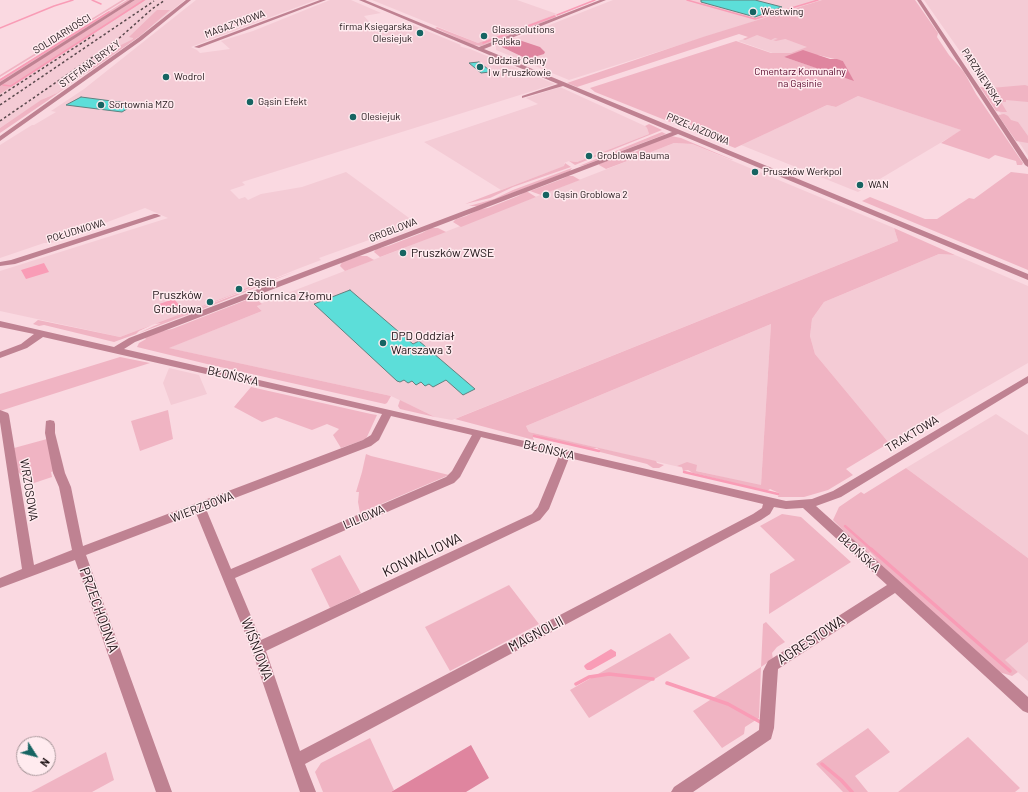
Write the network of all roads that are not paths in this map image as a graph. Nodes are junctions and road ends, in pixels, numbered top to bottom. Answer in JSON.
{"nodes":[{"id":1,"x":133,"y":0,"type":"edge"},
{"id":2,"x":189,"y":0,"type":"edge"},
{"id":3,"x":324,"y":0,"type":"edge"},
{"id":4,"x":361,"y":0,"type":"edge"},
{"id":5,"x":604,"y":0,"type":"edge"},
{"id":6,"x":919,"y":0,"type":"edge"},
{"id":7,"x":197,"y":47,"type":"dead end"},
{"id":8,"x":479,"y":49,"type":"junction"},
{"id":9,"x":0,"y":84,"type":"edge"},
{"id":10,"x":564,"y":84,"type":"junction"},
{"id":11,"x":524,"y":97,"type":"dead end"},
{"id":12,"x":677,"y":132,"type":"junction"},
{"id":13,"x":0,"y":139,"type":"edge"},
{"id":14,"x":1028,"y":165,"type":"edge"},
{"id":15,"x":157,"y":216,"type":"dead end"},
{"id":16,"x":0,"y":264,"type":"edge"},
{"id":17,"x":1028,"y":277,"type":"edge"},
{"id":18,"x":0,"y":324,"type":"edge"},
{"id":19,"x":42,"y":332,"type":"junction"},
{"id":20,"x":117,"y":349,"type":"junction"},
{"id":21,"x":0,"y":355,"type":"edge"},
{"id":22,"x":1028,"y":379,"type":"edge"},
{"id":23,"x":388,"y":412,"type":"junction"},
{"id":24,"x":0,"y":414,"type":"edge"},
{"id":25,"x":50,"y":424,"type":"dead end"},
{"id":26,"x":478,"y":433,"type":"junction"},
{"id":27,"x":565,"y":454,"type":"junction"},
{"id":28,"x":770,"y":502,"type":"junction"},
{"id":29,"x":806,"y":504,"type":"junction"},
{"id":30,"x":200,"y":508,"type":"junction"},
{"id":31,"x":79,"y":554,"type":"junction"},
{"id":32,"x":29,"y":572,"type":"junction"},
{"id":33,"x":228,"y":576,"type":"junction"},
{"id":34,"x":0,"y":584,"type":"edge"},
{"id":35,"x":896,"y":586,"type":"junction"},
{"id":36,"x":258,"y":648,"type":"junction"},
{"id":37,"x":1028,"y":706,"type":"edge"},
{"id":38,"x":296,"y":761,"type":"junction"},
{"id":39,"x":164,"y":792,"type":"edge"},
{"id":40,"x":308,"y":792,"type":"edge"},
{"id":41,"x":678,"y":792,"type":"edge"}],
"edges":[{"from":1,"to":9,"type":"street","name":"SOLIDARNOŚCI"},
{"from":2,"to":13,"type":"street","name":"STEFANA BRYŁY"},
{"from":3,"to":7,"type":"street","name":"MAGAZYNOWA"},
{"from":4,"to":8,"type":"street","name":"PRZEJAZDOWA"},
{"from":5,"to":8,"type":"street"},
{"from":6,"to":14,"type":"street","name":"PARZNIEWSKA"},
{"from":8,"to":10,"type":"street","name":"PRZEJAZDOWA"},
{"from":10,"to":11,"type":"street"},
{"from":10,"to":12,"type":"street","name":"PRZEJAZDOWA"},
{"from":12,"to":17,"type":"street","name":"PRZEJAZDOWA"},
{"from":12,"to":20,"type":"street","name":"GROBLOWA"},
{"from":15,"to":16,"type":"street","name":"POŁUDNIOWA"},
{"from":18,"to":19,"type":"street","name":"BŁOŃSKA"},
{"from":19,"to":20,"type":"street","name":"BŁOŃSKA"},
{"from":19,"to":21,"type":"street"},
{"from":20,"to":23,"type":"street","name":"BŁOŃSKA"},
{"from":22,"to":29,"type":"street","name":"TRAKTOWA"},
{"from":23,"to":26,"type":"street","name":"BŁOŃSKA"},
{"from":23,"to":30,"type":"street","name":"WIERZBOWA"},
{"from":24,"to":32,"type":"street","name":"WRZOSOWA"},
{"from":25,"to":31,"type":"street","name":"PRZECHODNIA"},
{"from":26,"to":27,"type":"street","name":"BŁOŃSKA"},
{"from":26,"to":33,"type":"street","name":"LILIOWA"},
{"from":27,"to":28,"type":"street","name":"BŁOŃSKA"},
{"from":27,"to":36,"type":"street","name":"KONWALIOWA"},
{"from":28,"to":29,"type":"street","name":"BŁOŃSKA"},
{"from":28,"to":38,"type":"street","name":"MAGNOLII"},
{"from":29,"to":35,"type":"street","name":"BŁOŃSKA"},
{"from":30,"to":31,"type":"street","name":"WIERZBOWA"},
{"from":30,"to":33,"type":"street","name":"WIŚNIOWA"},
{"from":31,"to":32,"type":"street","name":"WIERZBOWA"},
{"from":31,"to":39,"type":"street","name":"PRZECHODNIA"},
{"from":32,"to":34,"type":"street","name":"WIERZBOWA"},
{"from":33,"to":36,"type":"street","name":"WIŚNIOWA"},
{"from":35,"to":37,"type":"street","name":"BŁOŃSKA"},
{"from":35,"to":41,"type":"street","name":"AGRESTOWA"},
{"from":36,"to":38,"type":"street","name":"WIŚNIOWA"},
{"from":38,"to":40,"type":"street","name":"WIŚNIOWA"}]}
